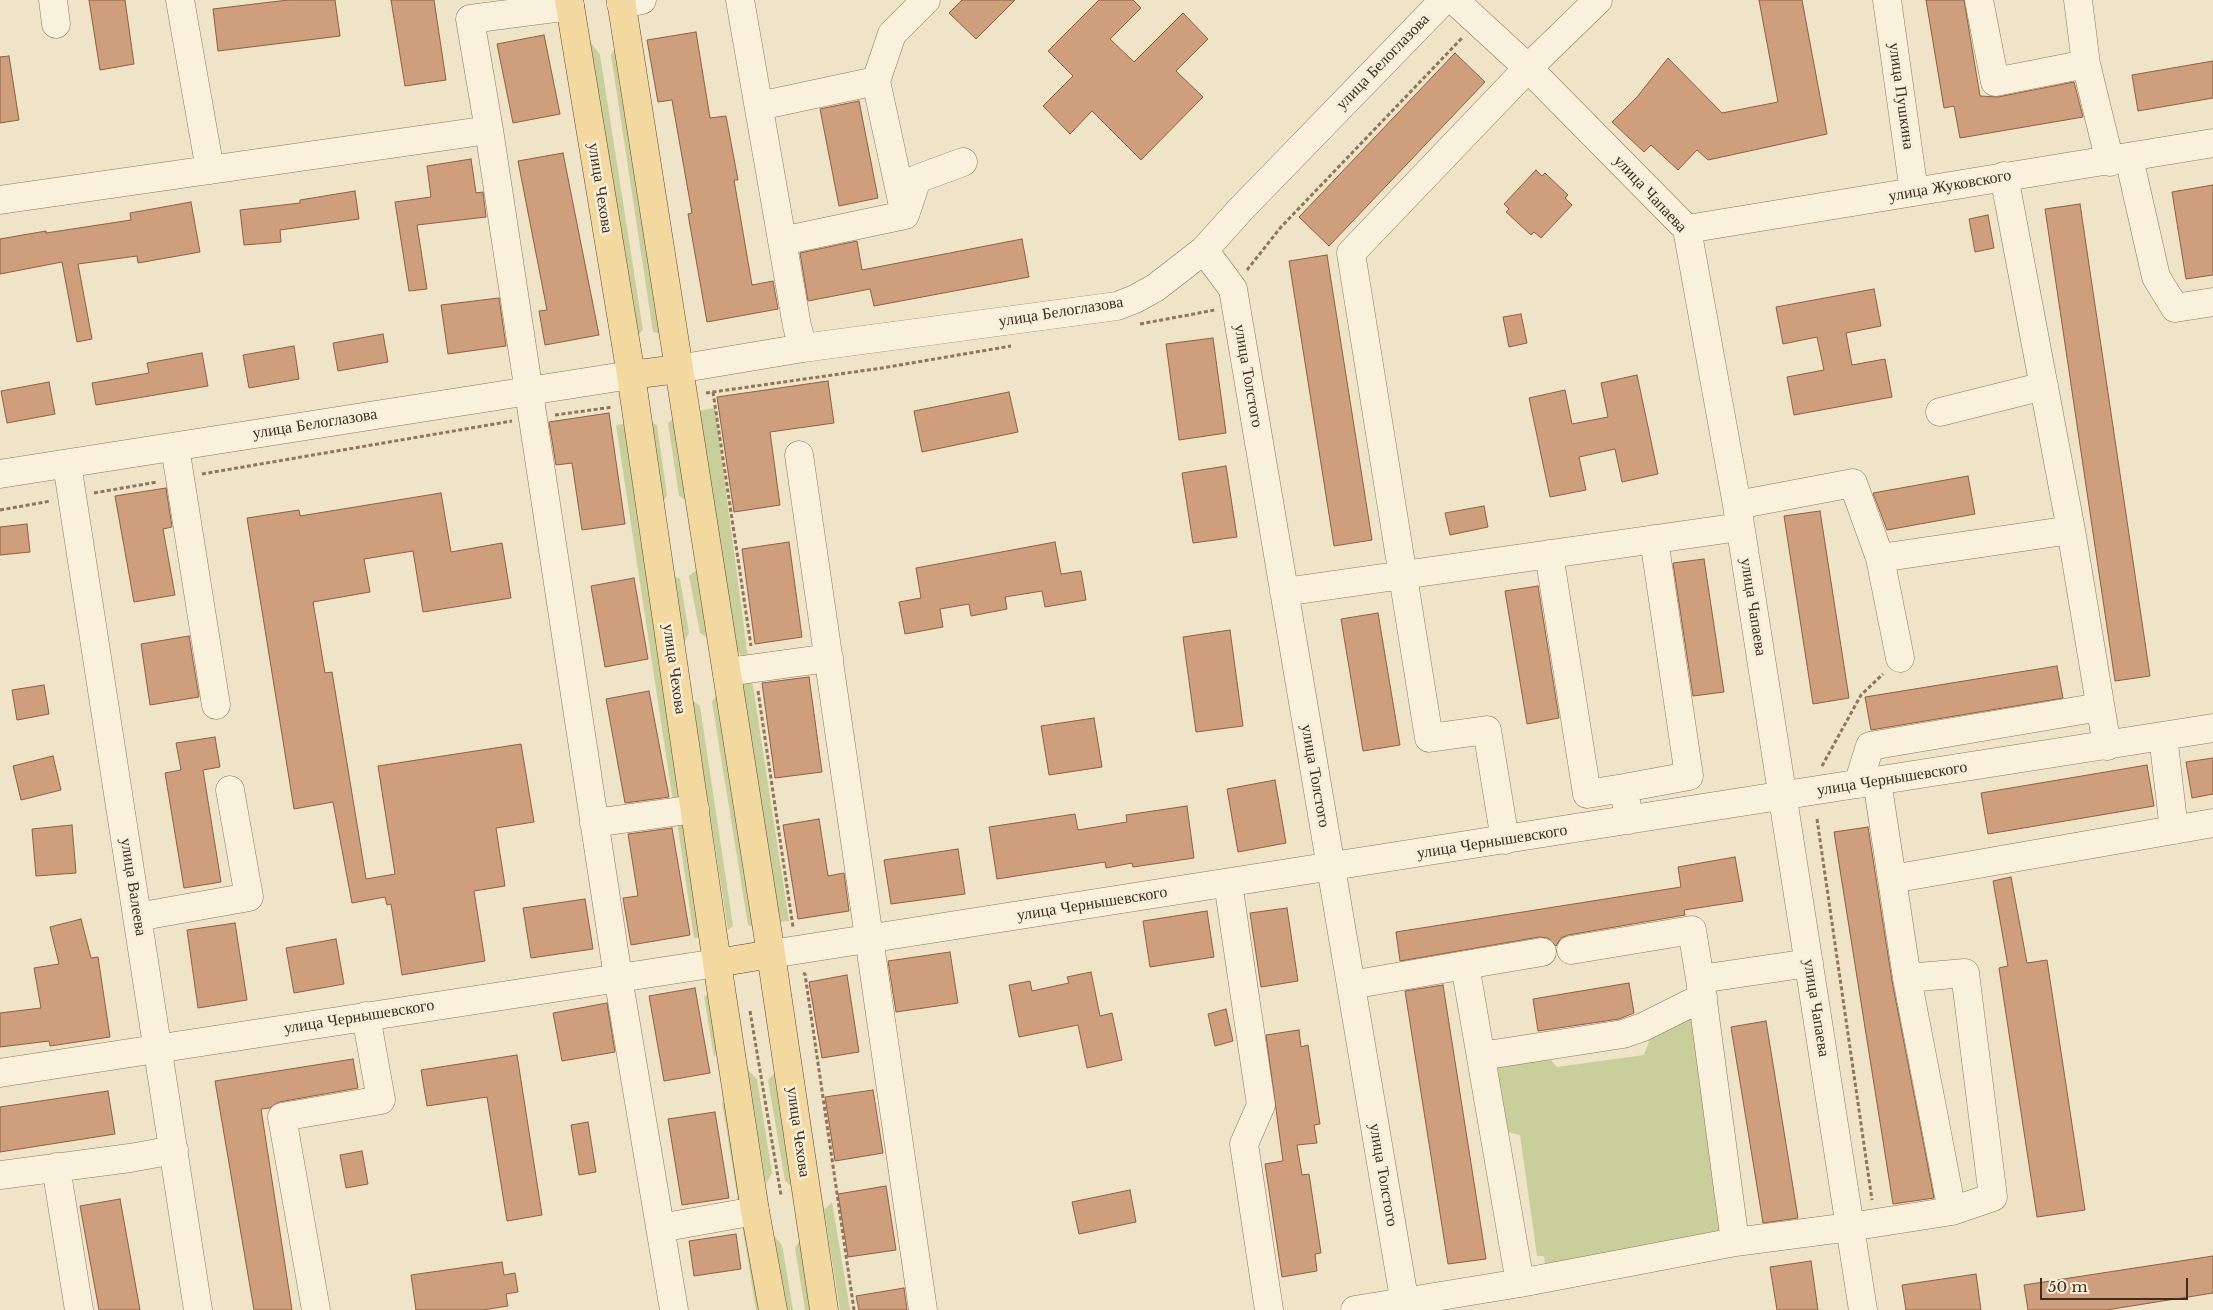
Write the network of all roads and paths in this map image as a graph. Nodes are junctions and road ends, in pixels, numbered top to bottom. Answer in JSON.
{"nodes":[{"id":1,"x":180,"y":0,"type":"edge"},
{"id":2,"x":740,"y":0,"type":"edge"},
{"id":3,"x":926,"y":0,"type":"edge"},
{"id":4,"x":1444,"y":0,"type":"edge"},
{"id":5,"x":1454,"y":0,"type":"edge"},
{"id":6,"x":1598,"y":0,"type":"edge"},
{"id":7,"x":1887,"y":0,"type":"edge"},
{"id":8,"x":1979,"y":0,"type":"edge"},
{"id":9,"x":2078,"y":0,"type":"edge"},
{"id":10,"x":628,"y":1,"type":"edge"},
{"id":11,"x":569,"y":3,"type":"edge"},
{"id":12,"x":468,"y":10,"type":"edge"},
{"id":13,"x":1478,"y":21,"type":"junction"},
{"id":14,"x":2086,"y":64,"type":"junction"},
{"id":15,"x":1528,"y":68,"type":"junction"},
{"id":16,"x":876,"y":81,"type":"junction"},
{"id":17,"x":759,"y":106,"type":"junction"},
{"id":18,"x":489,"y":130,"type":"junction"},
{"id":19,"x":2213,"y":143,"type":"edge"},
{"id":20,"x":2119,"y":160,"type":"junction"},
{"id":21,"x":962,"y":162,"type":"dead end"},
{"id":22,"x":210,"y":170,"type":"junction"},
{"id":23,"x":2004,"y":176,"type":"junction"},
{"id":24,"x":1914,"y":192,"type":"junction"},
{"id":25,"x":0,"y":200,"type":"edge"},
{"id":26,"x":905,"y":215,"type":"junction"},
{"id":27,"x":1687,"y":229,"type":"junction"},
{"id":28,"x":782,"y":241,"type":"junction"},
{"id":29,"x":1204,"y":250,"type":"junction"},
{"id":30,"x":1233,"y":289,"type":"junction"},
{"id":31,"x":2213,"y":302,"type":"edge"},
{"id":32,"x":1136,"y":324,"type":"dead end"},
{"id":33,"x":1019,"y":344,"type":"dead end"},
{"id":34,"x":803,"y":348,"type":"junction"},
{"id":35,"x":678,"y":368,"type":"junction"},
{"id":36,"x":631,"y":375,"type":"junction"},
{"id":37,"x":2044,"y":386,"type":"junction"},
{"id":38,"x":529,"y":391,"type":"junction"},
{"id":39,"x":704,"y":394,"type":"dead end"},
{"id":40,"x":621,"y":405,"type":"dead end"},
{"id":41,"x":1940,"y":412,"type":"dead end"},
{"id":42,"x":534,"y":418,"type":"junction"},
{"id":43,"x":175,"y":447,"type":"junction"},
{"id":44,"x":799,"y":455,"type":"dead end"},
{"id":45,"x":67,"y":464,"type":"junction"},
{"id":46,"x":0,"y":474,"type":"edge"},
{"id":47,"x":180,"y":478,"type":"junction"},
{"id":48,"x":72,"y":497,"type":"junction"},
{"id":49,"x":0,"y":510,"type":"edge"},
{"id":50,"x":1739,"y":516,"type":"junction"},
{"id":51,"x":2071,"y":530,"type":"junction"},
{"id":52,"x":1654,"y":539,"type":"junction"},
{"id":53,"x":1549,"y":554,"type":"junction"},
{"id":54,"x":1880,"y":558,"type":"junction"},
{"id":55,"x":1403,"y":575,"type":"junction"},
{"id":56,"x":1284,"y":592,"type":"junction"},
{"id":57,"x":829,"y":658,"type":"junction"},
{"id":58,"x":1900,"y":658,"type":"joint"},
{"id":59,"x":727,"y":672,"type":"junction"},
{"id":60,"x":216,"y":705,"type":"dead end"},
{"id":61,"x":2100,"y":707,"type":"junction"},
{"id":62,"x":2213,"y":728,"type":"edge"},
{"id":63,"x":2163,"y":736,"type":"junction"},
{"id":64,"x":2107,"y":746,"type":"junction"},
{"id":65,"x":1820,"y":770,"type":"dead end"},
{"id":66,"x":1868,"y":783,"type":"junction"},
{"id":67,"x":1624,"y":788,"type":"junction"},
{"id":68,"x":230,"y":790,"type":"dead end"},
{"id":69,"x":1782,"y":796,"type":"junction"},
{"id":70,"x":695,"y":808,"type":"junction"},
{"id":71,"x":1817,"y":819,"type":"dead end"},
{"id":72,"x":1629,"y":820,"type":"junction"},
{"id":73,"x":2213,"y":823,"type":"edge"},
{"id":74,"x":594,"y":824,"type":"junction"},
{"id":75,"x":2174,"y":830,"type":"junction"},
{"id":76,"x":1505,"y":840,"type":"junction"},
{"id":77,"x":1331,"y":867,"type":"junction"},
{"id":78,"x":1892,"y":879,"type":"junction"},
{"id":79,"x":1228,"y":883,"type":"junction"},
{"id":80,"x":137,"y":917,"type":"junction"},
{"id":81,"x":869,"y":939,"type":"junction"},
{"id":82,"x":1571,"y":950,"type":"dead end"},
{"id":83,"x":1542,"y":952,"type":"dead end"},
{"id":84,"x":772,"y":954,"type":"junction"},
{"id":85,"x":717,"y":963,"type":"junction"},
{"id":86,"x":1808,"y":963,"type":"junction"},
{"id":87,"x":1465,"y":965,"type":"junction"},
{"id":88,"x":799,"y":970,"type":"dead end"},
{"id":89,"x":618,"y":977,"type":"junction"},
{"id":90,"x":1907,"y":978,"type":"junction"},
{"id":91,"x":1351,"y":984,"type":"junction"},
{"id":92,"x":1702,"y":988,"type":"junction"},
{"id":93,"x":750,"y":1008,"type":"dead end"},
{"id":94,"x":366,"y":1016,"type":"junction"},
{"id":95,"x":158,"y":1048,"type":"junction"},
{"id":96,"x":1481,"y":1056,"type":"junction"},
{"id":97,"x":0,"y":1073,"type":"edge"},
{"id":98,"x":174,"y":1150,"type":"junction"},
{"id":99,"x":56,"y":1168,"type":"junction"},
{"id":100,"x":0,"y":1175,"type":"edge"},
{"id":101,"x":782,"y":1203,"type":"dead end"},
{"id":102,"x":755,"y":1211,"type":"junction"},
{"id":103,"x":1952,"y":1211,"type":"junction"},
{"id":104,"x":1863,"y":1225,"type":"junction"},
{"id":105,"x":660,"y":1228,"type":"junction"},
{"id":106,"x":1734,"y":1242,"type":"junction"},
{"id":107,"x":1520,"y":1283,"type":"junction"},
{"id":108,"x":1406,"y":1306,"type":"edge"},
{"id":109,"x":79,"y":1310,"type":"edge"},
{"id":110,"x":198,"y":1310,"type":"edge"},
{"id":111,"x":316,"y":1310,"type":"edge"},
{"id":112,"x":674,"y":1310,"type":"edge"},
{"id":113,"x":773,"y":1310,"type":"edge"},
{"id":114,"x":824,"y":1310,"type":"edge"},
{"id":115,"x":854,"y":1310,"type":"edge"},
{"id":116,"x":923,"y":1310,"type":"edge"},
{"id":117,"x":1269,"y":1310,"type":"edge"},
{"id":118,"x":1355,"y":1310,"type":"edge"},
{"id":119,"x":1863,"y":1310,"type":"edge"}],
"edges":[{"from":1,"to":22,"type":"street"},
{"from":2,"to":17,"type":"street"},
{"from":3,"to":16,"type":"street"},
{"from":4,"to":29,"type":"street","name":"улица Белоглазова"},
{"from":5,"to":13,"type":"street","name":"улица Чапаева"},
{"from":6,"to":15,"type":"street"},
{"from":7,"to":24,"type":"street","name":"улица Пушкина"},
{"from":8,"to":14,"type":"street"},
{"from":9,"to":14,"type":"street"},
{"from":10,"to":35,"type":"main road","name":"улица Чехова"},
{"from":11,"to":12,"type":"street"},
{"from":11,"to":36,"type":"main road","name":"улица Чехова"},
{"from":12,"to":18,"type":"street"},
{"from":13,"to":15,"type":"street","name":"улица Чапаева"},
{"from":13,"to":30,"type":"path"},
{"from":14,"to":20,"type":"street"},
{"from":15,"to":27,"type":"street","name":"улица Чапаева"},
{"from":15,"to":55,"type":"street"},
{"from":16,"to":17,"type":"street"},
{"from":16,"to":26,"type":"street"},
{"from":17,"to":28,"type":"street"},
{"from":18,"to":22,"type":"street"},
{"from":18,"to":38,"type":"street"},
{"from":19,"to":20,"type":"street","name":"улица Жуковского"},
{"from":20,"to":23,"type":"street","name":"улица Жуковского"},
{"from":20,"to":31,"type":"street"},
{"from":21,"to":26,"type":"street"},
{"from":22,"to":25,"type":"street"},
{"from":23,"to":24,"type":"street","name":"улица Жуковского"},
{"from":23,"to":37,"type":"street"},
{"from":24,"to":27,"type":"street","name":"улица Жуковского"},
{"from":26,"to":28,"type":"street"},
{"from":27,"to":50,"type":"street","name":"улица Чапаева"},
{"from":28,"to":34,"type":"street"},
{"from":29,"to":30,"type":"street","name":"улица Толстого"},
{"from":29,"to":34,"type":"street","name":"улица Белоглазова"},
{"from":30,"to":32,"type":"path"},
{"from":30,"to":56,"type":"street","name":"улица Толстого"},
{"from":33,"to":39,"type":"path"},
{"from":34,"to":35,"type":"street","name":"улица Белоглазова"},
{"from":35,"to":36,"type":"main road"},
{"from":35,"to":59,"type":"main road","name":"улица Чехова"},
{"from":36,"to":38,"type":"street","name":"улица Белоглазова"},
{"from":36,"to":70,"type":"main road","name":"улица Чехова"},
{"from":37,"to":41,"type":"street"},
{"from":37,"to":51,"type":"street"},
{"from":38,"to":42,"type":"street"},
{"from":38,"to":43,"type":"street","name":"улица Белоглазова"},
{"from":40,"to":42,"type":"path"},
{"from":42,"to":47,"type":"path"},
{"from":42,"to":74,"type":"street"},
{"from":43,"to":45,"type":"street","name":"улица Белоглазова"},
{"from":43,"to":47,"type":"street"},
{"from":44,"to":57,"type":"street"},
{"from":45,"to":46,"type":"street","name":"улица Белоглазова"},
{"from":45,"to":48,"type":"street","name":"улица Валеева"},
{"from":47,"to":48,"type":"path"},
{"from":47,"to":60,"type":"street"},
{"from":48,"to":49,"type":"path"},
{"from":48,"to":80,"type":"street","name":"улица Валеева"},
{"from":50,"to":52,"type":"street"},
{"from":50,"to":54,"type":"street"},
{"from":50,"to":69,"type":"street","name":"улица Чапаева"},
{"from":51,"to":54,"type":"street"},
{"from":51,"to":61,"type":"street"},
{"from":52,"to":53,"type":"street"},
{"from":52,"to":67,"type":"street"},
{"from":53,"to":55,"type":"street"},
{"from":53,"to":67,"type":"street"},
{"from":54,"to":58,"type":"street"},
{"from":55,"to":56,"type":"street"},
{"from":55,"to":76,"type":"street"},
{"from":56,"to":77,"type":"street","name":"улица Толстого"},
{"from":57,"to":59,"type":"street"},
{"from":57,"to":81,"type":"street"},
{"from":58,"to":65,"type":"path"},
{"from":59,"to":84,"type":"main road","name":"улица Чехова"},
{"from":61,"to":64,"type":"street"},
{"from":61,"to":66,"type":"street"},
{"from":62,"to":63,"type":"street","name":"улица Чернышевского"},
{"from":63,"to":64,"type":"street","name":"улица Чернышевского"},
{"from":63,"to":75,"type":"street"},
{"from":64,"to":66,"type":"street","name":"улица Чернышевского"},
{"from":66,"to":69,"type":"street","name":"улица Чернышевского"},
{"from":66,"to":78,"type":"street"},
{"from":67,"to":72,"type":"street"},
{"from":68,"to":80,"type":"street"},
{"from":69,"to":72,"type":"street","name":"улица Чернышевского"},
{"from":69,"to":86,"type":"street","name":"улица Чапаева"},
{"from":70,"to":74,"type":"street"},
{"from":70,"to":85,"type":"main road","name":"улица Чехова"},
{"from":71,"to":104,"type":"path"},
{"from":72,"to":76,"type":"street","name":"улица Чернышевского"},
{"from":73,"to":75,"type":"street"},
{"from":74,"to":89,"type":"street"},
{"from":75,"to":78,"type":"street"},
{"from":76,"to":77,"type":"street","name":"улица Чернышевского"},
{"from":77,"to":79,"type":"street","name":"улица Чернышевского"},
{"from":77,"to":91,"type":"street","name":"улица Толстого"},
{"from":78,"to":90,"type":"street"},
{"from":79,"to":81,"type":"street","name":"улица Чернышевского"},
{"from":79,"to":117,"type":"street"},
{"from":80,"to":95,"type":"street","name":"улица Валеева"},
{"from":81,"to":84,"type":"street","name":"улица Чернышевского"},
{"from":81,"to":116,"type":"street"},
{"from":82,"to":92,"type":"street"},
{"from":83,"to":87,"type":"street"},
{"from":84,"to":85,"type":"main road"},
{"from":84,"to":114,"type":"main road","name":"улица Чехова"},
{"from":85,"to":89,"type":"street","name":"улица Чернышевского"},
{"from":85,"to":102,"type":"main road","name":"улица Чехова"},
{"from":86,"to":92,"type":"street"},
{"from":86,"to":104,"type":"street","name":"улица Чапаева"},
{"from":87,"to":91,"type":"street"},
{"from":87,"to":96,"type":"street"},
{"from":88,"to":115,"type":"path"},
{"from":89,"to":94,"type":"street","name":"улица Чернышевского"},
{"from":89,"to":105,"type":"street"},
{"from":90,"to":103,"type":"street"},
{"from":90,"to":103,"type":"street"},
{"from":91,"to":108,"type":"street","name":"улица Толстого"},
{"from":92,"to":96,"type":"street"},
{"from":92,"to":106,"type":"street"},
{"from":93,"to":101,"type":"path"},
{"from":94,"to":95,"type":"street","name":"улица Чернышевского"},
{"from":94,"to":111,"type":"street"},
{"from":95,"to":97,"type":"street","name":"улица Чернышевского"},
{"from":95,"to":98,"type":"street","name":"улица Валеева"},
{"from":96,"to":107,"type":"street"},
{"from":98,"to":99,"type":"street"},
{"from":98,"to":110,"type":"street","name":"улица Валеева"},
{"from":99,"to":100,"type":"street"},
{"from":99,"to":109,"type":"street"},
{"from":102,"to":105,"type":"street"},
{"from":102,"to":113,"type":"main road","name":"улица Чехова"},
{"from":103,"to":104,"type":"street"},
{"from":104,"to":106,"type":"street"},
{"from":104,"to":119,"type":"street","name":"улица Чапаева"},
{"from":105,"to":112,"type":"street"},
{"from":106,"to":107,"type":"street"},
{"from":107,"to":108,"type":"street"},
{"from":108,"to":118,"type":"street"}]}
